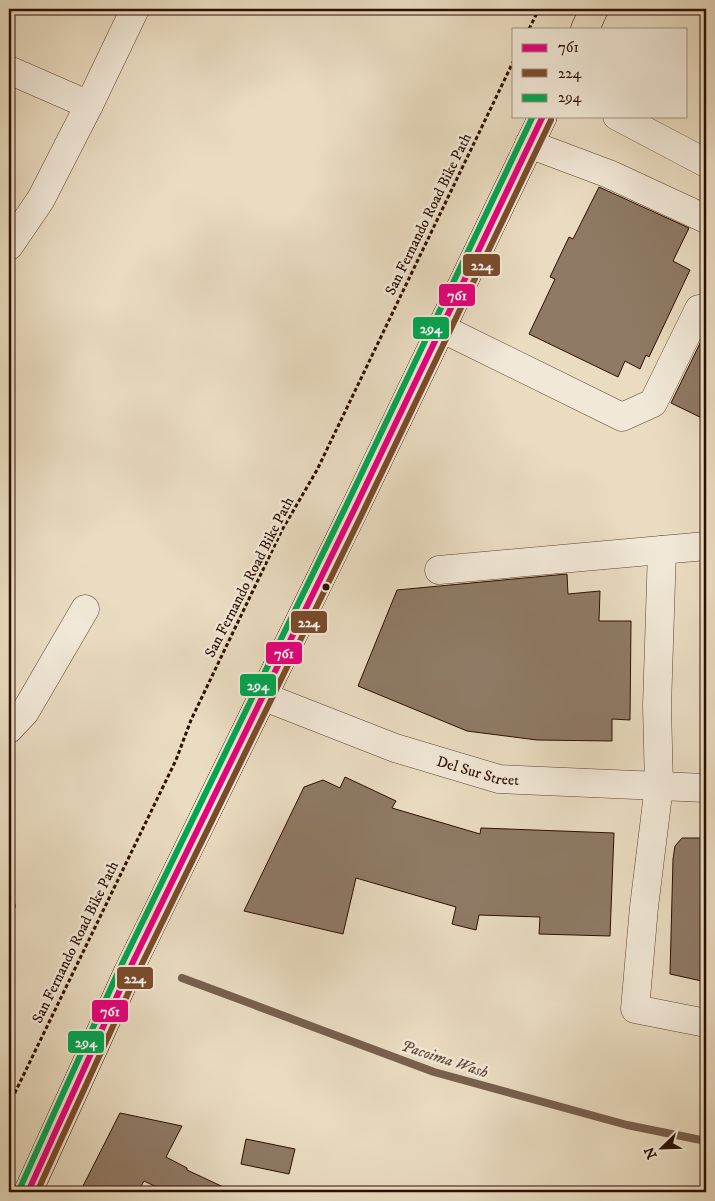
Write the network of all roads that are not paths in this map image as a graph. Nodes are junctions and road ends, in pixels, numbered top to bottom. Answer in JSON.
{"nodes":[{"id":1,"x":135,"y":9,"type":"edge"},
{"id":2,"x":594,"y":9,"type":"edge"},
{"id":3,"x":585,"y":28,"type":"edge"},
{"id":4,"x":9,"y":70,"type":"edge"},
{"id":5,"x":89,"y":105,"type":"junction"},
{"id":6,"x":542,"y":118,"type":"edge"},
{"id":7,"x":621,"y":118,"type":"edge"},
{"id":8,"x":529,"y":144,"type":"junction"},
{"id":9,"x":706,"y":163,"type":"edge"},
{"id":10,"x":706,"y":219,"type":"edge"},
{"id":11,"x":9,"y":246,"type":"edge"},
{"id":12,"x":699,"y":308,"type":"dead end"},
{"id":13,"x":441,"y":328,"type":"junction"},
{"id":14,"x":706,"y":546,"type":"edge"},
{"id":15,"x":662,"y":550,"type":"junction"},
{"id":16,"x":439,"y":570,"type":"dead end"},
{"id":17,"x":85,"y":609,"type":"dead end"},
{"id":18,"x":262,"y":696,"type":"junction"},
{"id":19,"x":9,"y":729,"type":"edge"},
{"id":20,"x":659,"y":786,"type":"junction"},
{"id":21,"x":706,"y":788,"type":"edge"},
{"id":22,"x":706,"y":1023,"type":"edge"},
{"id":23,"x":28,"y":1192,"type":"edge"}],
"edges":[{"from":1,"to":5,"type":"street"},
{"from":2,"to":3,"type":"main road"},
{"from":4,"to":5,"type":"street"},
{"from":5,"to":11,"type":"street"},
{"from":6,"to":8,"type":"main road"},
{"from":7,"to":9,"type":"street"},
{"from":8,"to":10,"type":"street"},
{"from":8,"to":13,"type":"main road"},
{"from":12,"to":13,"type":"street"},
{"from":13,"to":18,"type":"main road"},
{"from":14,"to":15,"type":"street"},
{"from":15,"to":16,"type":"street"},
{"from":15,"to":20,"type":"street"},
{"from":17,"to":19,"type":"street"},
{"from":18,"to":20,"type":"street","name":"Del Sur Street"},
{"from":18,"to":23,"type":"main road"},
{"from":20,"to":21,"type":"street","name":"Del Sur Street"},
{"from":20,"to":22,"type":"street"}]}
